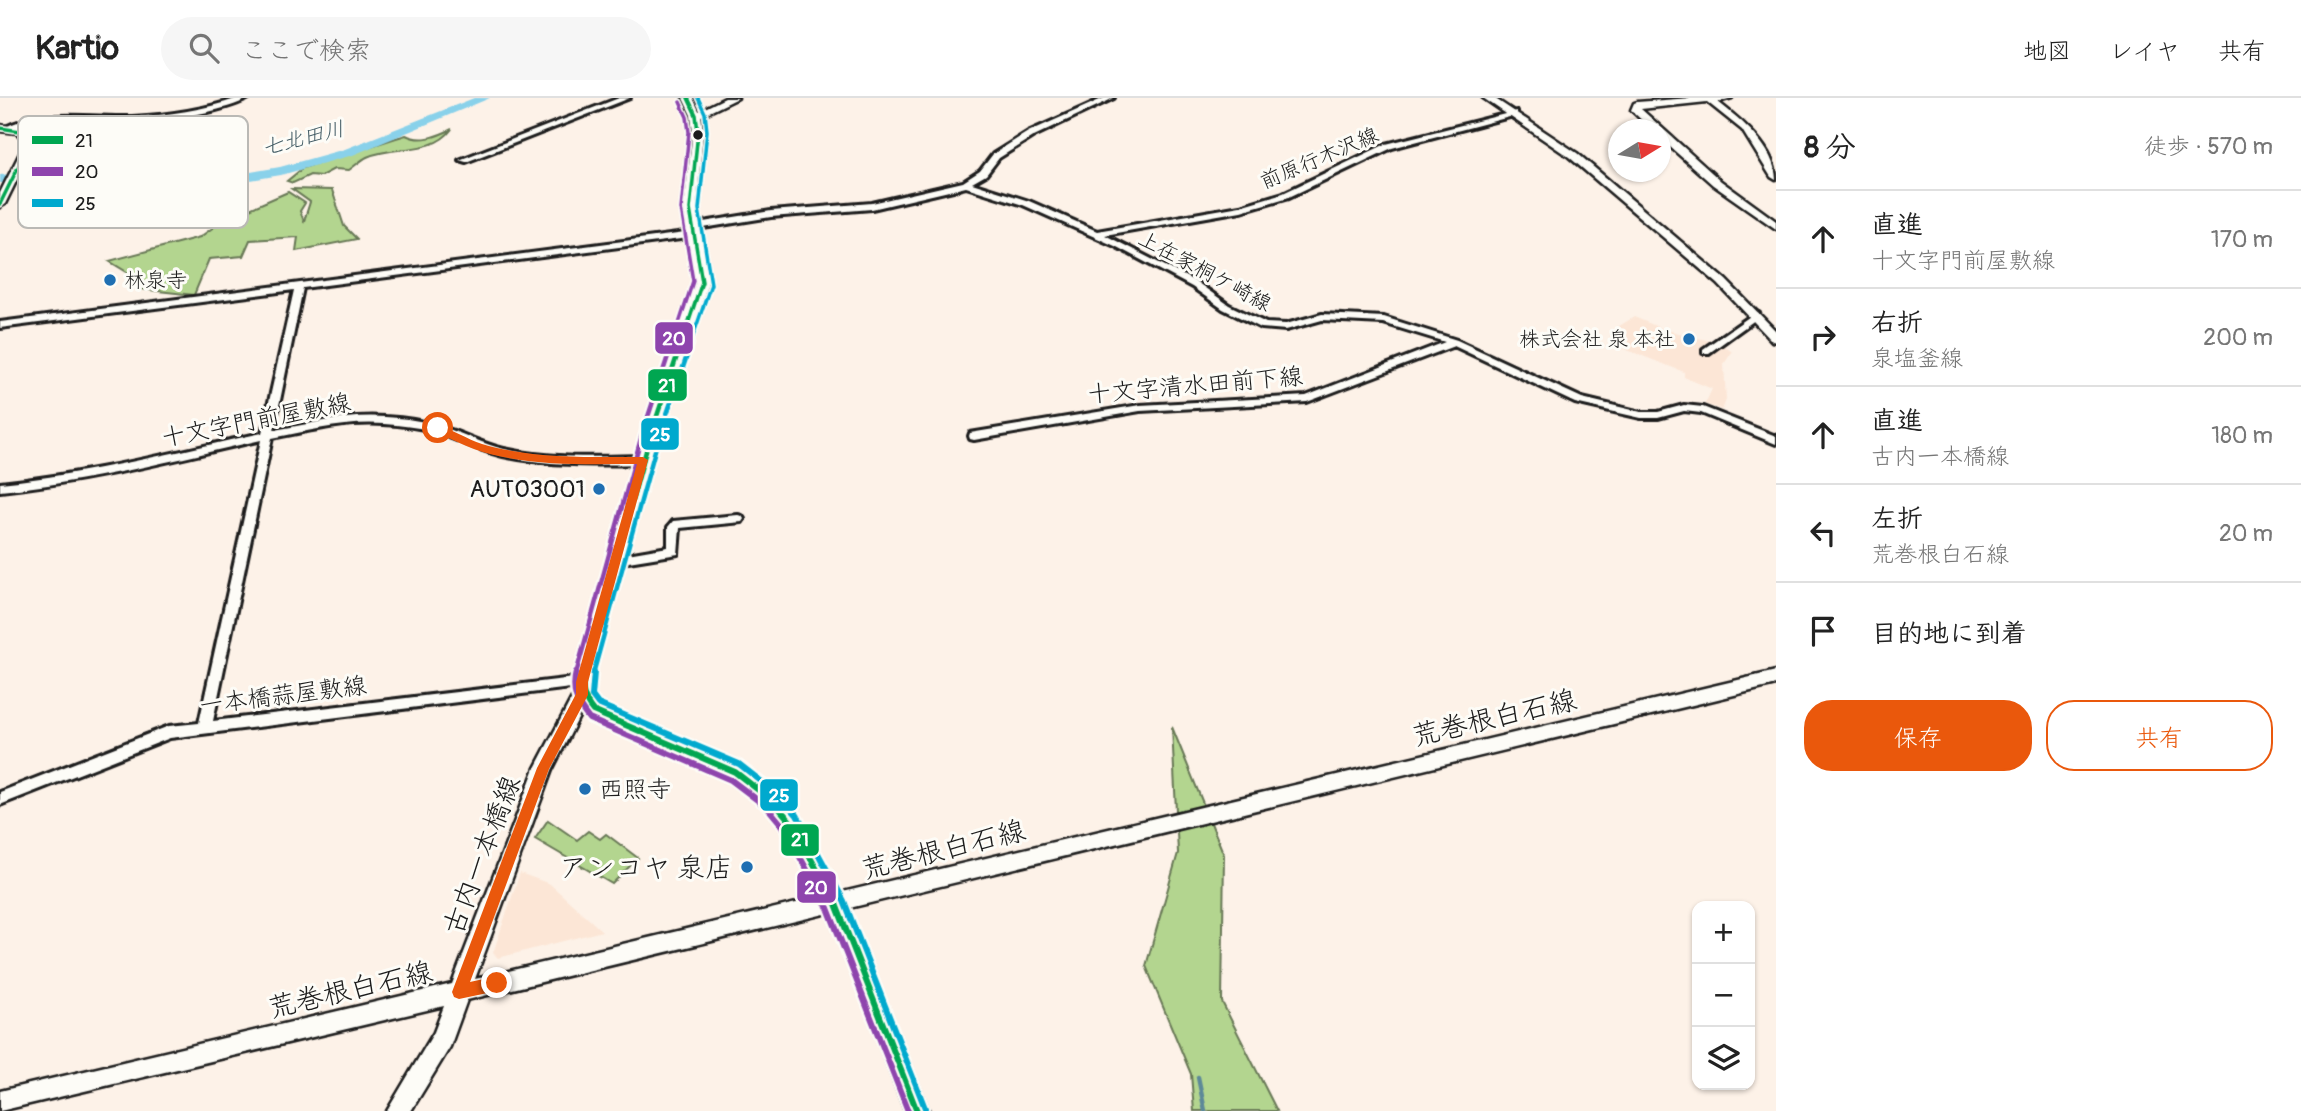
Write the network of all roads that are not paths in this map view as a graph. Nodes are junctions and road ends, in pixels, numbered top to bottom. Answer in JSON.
{"nodes":[{"id":1,"x":246,"y":98,"type":"edge"},
{"id":2,"x":626,"y":98,"type":"edge"},
{"id":3,"x":688,"y":98,"type":"edge"},
{"id":4,"x":733,"y":98,"type":"edge"},
{"id":5,"x":1110,"y":98,"type":"edge"},
{"id":6,"x":1490,"y":98,"type":"edge"},
{"id":7,"x":1727,"y":98,"type":"edge"},
{"id":8,"x":1710,"y":100,"type":"junction"},
{"id":9,"x":1514,"y":113,"type":"junction"},
{"id":10,"x":696,"y":115,"type":"junction"},
{"id":11,"x":173,"y":116,"type":"edge"},
{"id":12,"x":1646,"y":119,"type":"edge"},
{"id":13,"x":1671,"y":142,"type":"edge"},
{"id":14,"x":463,"y":160,"type":"dead end"},
{"id":15,"x":18,"y":169,"type":"edge"},
{"id":16,"x":1776,"y":177,"type":"edge"},
{"id":17,"x":966,"y":184,"type":"junction"},
{"id":18,"x":0,"y":204,"type":"edge"},
{"id":19,"x":1776,"y":226,"type":"edge"},
{"id":20,"x":692,"y":231,"type":"junction"},
{"id":21,"x":1095,"y":234,"type":"junction"},
{"id":22,"x":299,"y":286,"type":"junction"},
{"id":23,"x":1756,"y":316,"type":"junction"},
{"id":24,"x":0,"y":325,"type":"edge"},
{"id":25,"x":1776,"y":338,"type":"edge"},
{"id":26,"x":1454,"y":342,"type":"junction"},
{"id":27,"x":1706,"y":351,"type":"dead end"},
{"id":28,"x":267,"y":436,"type":"junction"},
{"id":29,"x":974,"y":436,"type":"dead end"},
{"id":30,"x":1776,"y":440,"type":"edge"},
{"id":31,"x":643,"y":460,"type":"junction"},
{"id":32,"x":0,"y":487,"type":"edge"},
{"id":33,"x":738,"y":519,"type":"dead end"},
{"id":34,"x":616,"y":559,"type":"junction"},
{"id":35,"x":1776,"y":678,"type":"edge"},
{"id":36,"x":582,"y":688,"type":"junction"},
{"id":37,"x":205,"y":727,"type":"junction"},
{"id":38,"x":0,"y":799,"type":"edge"},
{"id":39,"x":836,"y":904,"type":"junction"},
{"id":40,"x":459,"y":992,"type":"junction"},
{"id":41,"x":0,"y":1102,"type":"edge"},
{"id":42,"x":398,"y":1111,"type":"edge"},
{"id":43,"x":917,"y":1111,"type":"edge"}],
"edges":[{"from":1,"to":11,"type":"street"},
{"from":2,"to":14,"type":"street"},
{"from":3,"to":10,"type":"main road"},
{"from":4,"to":10,"type":"street"},
{"from":5,"to":17,"type":"street"},
{"from":6,"to":9,"type":"street"},
{"from":7,"to":8,"type":"street"},
{"from":8,"to":12,"type":"street"},
{"from":8,"to":16,"type":"street"},
{"from":9,"to":21,"type":"street","name":"前原行木沢線"},
{"from":9,"to":23,"type":"street"},
{"from":10,"to":20,"type":"main road"},
{"from":13,"to":19,"type":"street"},
{"from":15,"to":18,"type":"street"},
{"from":17,"to":20,"type":"street"},
{"from":17,"to":21,"type":"street","name":"上在家桐ケ崎線"},
{"from":20,"to":22,"type":"street"},
{"from":20,"to":31,"type":"main road"},
{"from":21,"to":26,"type":"street","name":"上在家桐ケ崎線"},
{"from":22,"to":24,"type":"street"},
{"from":22,"to":28,"type":"street"},
{"from":23,"to":25,"type":"street"},
{"from":23,"to":27,"type":"street"},
{"from":26,"to":29,"type":"street","name":"十文字清水田前下線"},
{"from":26,"to":30,"type":"street","name":"上在家桐ケ崎線"},
{"from":28,"to":31,"type":"street","name":"十文字門前屋敷線"},
{"from":28,"to":32,"type":"street","name":"十文字門前屋敷線"},
{"from":28,"to":37,"type":"street"},
{"from":31,"to":34,"type":"main road"},
{"from":33,"to":34,"type":"street"},
{"from":34,"to":36,"type":"main road"},
{"from":35,"to":39,"type":"street","name":"荒巻根白石線"},
{"from":36,"to":37,"type":"street","name":"一本橋蒜屋敷線"},
{"from":36,"to":39,"type":"main road"},
{"from":36,"to":40,"type":"street","name":"古内一本橋線"},
{"from":37,"to":38,"type":"street","name":"一本橋蒜屋敷線"},
{"from":39,"to":40,"type":"street","name":"荒巻根白石線"},
{"from":39,"to":43,"type":"main road"},
{"from":40,"to":41,"type":"street","name":"荒巻根白石線"},
{"from":40,"to":42,"type":"street","name":"古内一本橋線"}]}
